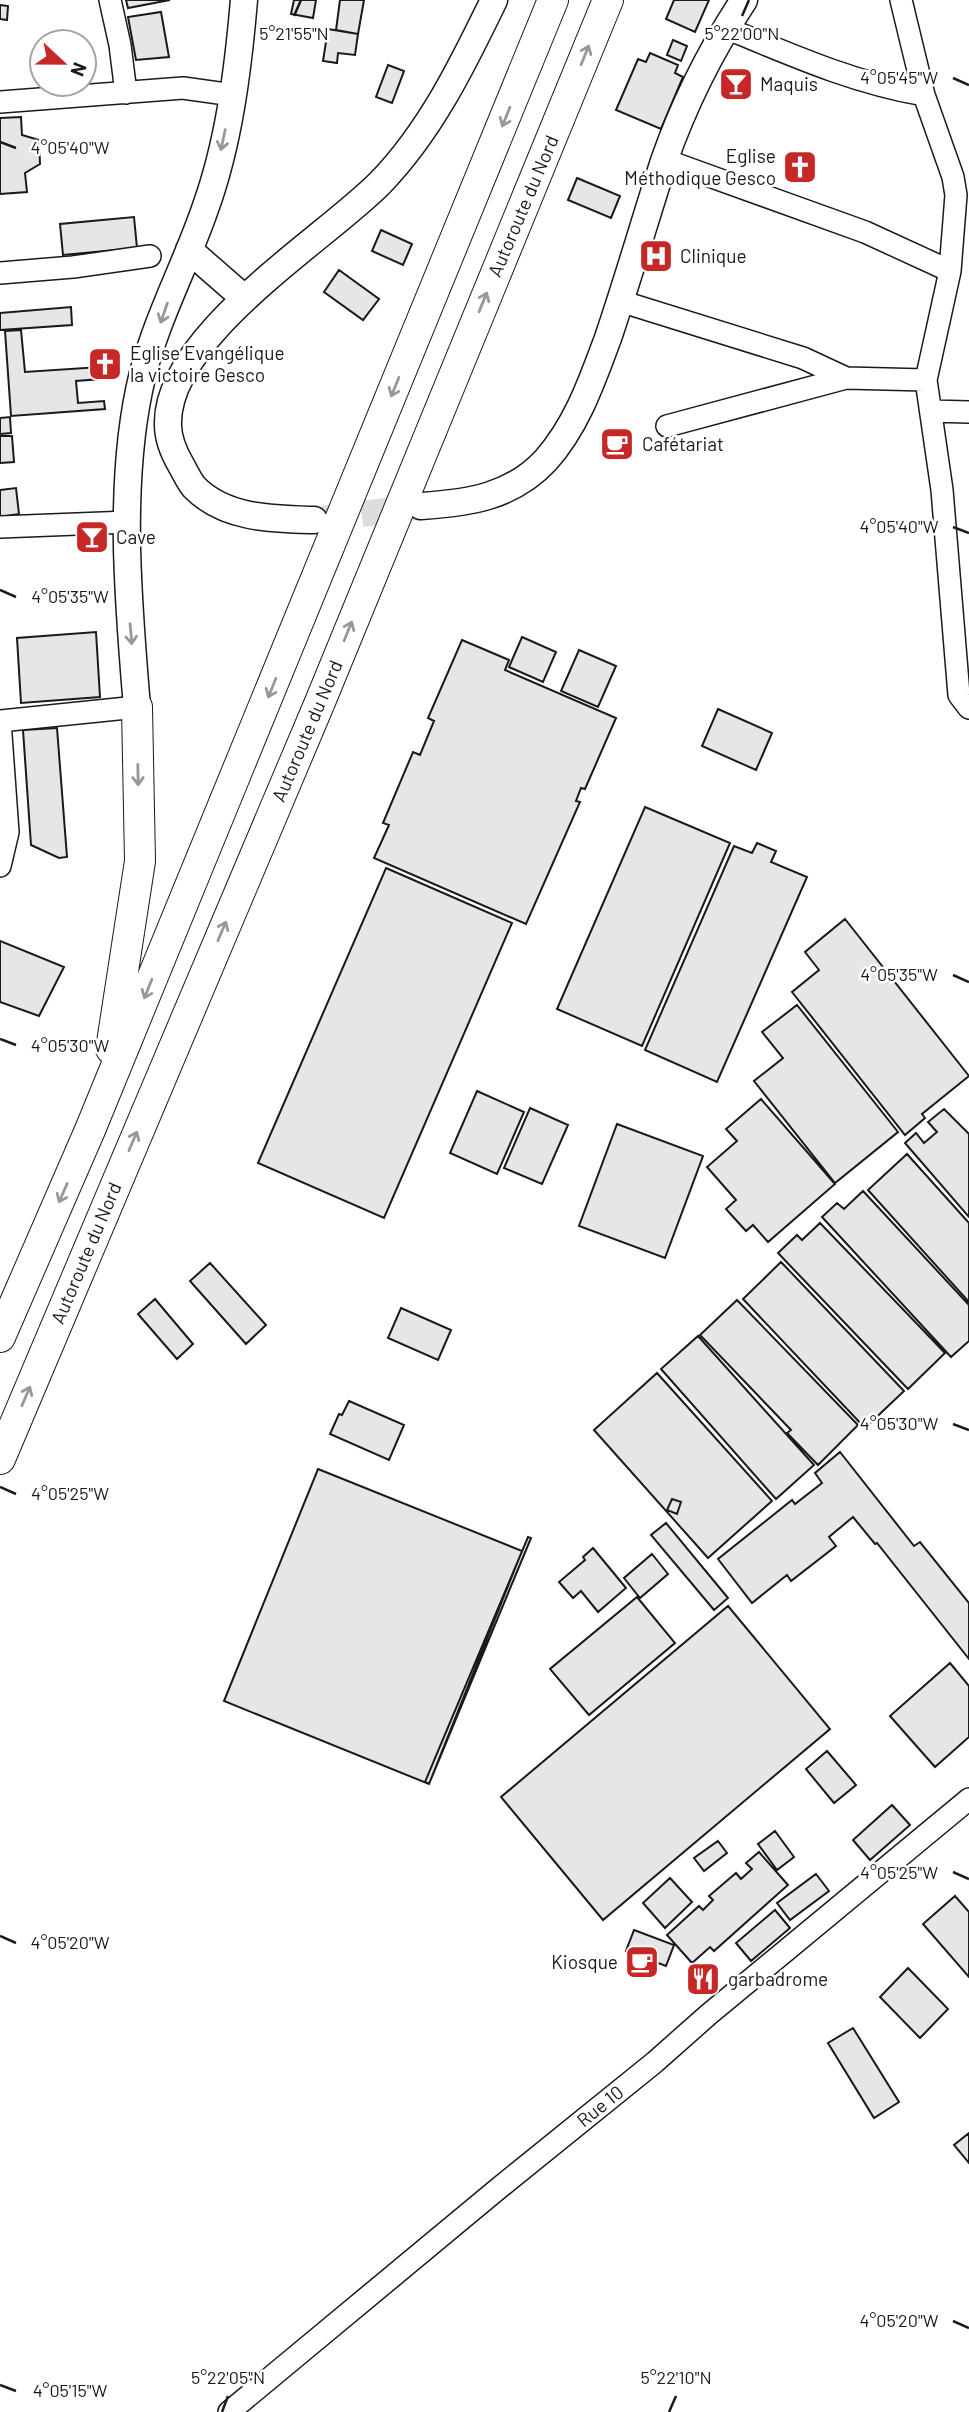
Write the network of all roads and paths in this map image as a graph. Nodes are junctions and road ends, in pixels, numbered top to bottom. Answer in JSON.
{"nodes":[{"id":1,"x":110,"y":0,"type":"edge"},
{"id":2,"x":244,"y":0,"type":"edge"},
{"id":3,"x":494,"y":0,"type":"edge"},
{"id":4,"x":554,"y":0,"type":"edge"},
{"id":5,"x":608,"y":0,"type":"edge"},
{"id":6,"x":744,"y":0,"type":"edge"},
{"id":7,"x":901,"y":0,"type":"edge"},
{"id":8,"x":726,"y":28,"type":"junction"},
{"id":9,"x":126,"y":93,"type":"junction"},
{"id":10,"x":233,"y":95,"type":"junction"},
{"id":11,"x":924,"y":95,"type":"junction"},
{"id":12,"x":0,"y":102,"type":"edge"},
{"id":13,"x":665,"y":160,"type":"junction"},
{"id":14,"x":189,"y":250,"type":"junction"},
{"id":15,"x":150,"y":256,"type":"dead end"},
{"id":16,"x":950,"y":271,"type":"junction"},
{"id":17,"x":0,"y":273,"type":"edge"},
{"id":18,"x":244,"y":299,"type":"junction"},
{"id":19,"x":620,"y":302,"type":"junction"},
{"id":20,"x":846,"y":378,"type":"junction"},
{"id":21,"x":926,"y":380,"type":"junction"},
{"id":22,"x":931,"y":411,"type":"junction"},
{"id":23,"x":969,"y":412,"type":"edge"},
{"id":24,"x":667,"y":426,"type":"dead end"},
{"id":25,"x":421,"y":506,"type":"tunnel mouth"},
{"id":26,"x":314,"y":520,"type":"tunnel mouth"},
{"id":27,"x":128,"y":522,"type":"junction"},
{"id":28,"x":0,"y":527,"type":"edge"},
{"id":29,"x":137,"y":707,"type":"junction"},
{"id":30,"x":969,"y":708,"type":"edge"},
{"id":31,"x":0,"y":721,"type":"edge"},
{"id":32,"x":1,"y":860,"type":"edge"},
{"id":33,"x":90,"y":1130,"type":"junction"},
{"id":34,"x":0,"y":1336,"type":"edge"},
{"id":35,"x":0,"y":1459,"type":"edge"},
{"id":36,"x":969,"y":1799,"type":"edge"},
{"id":37,"x":229,"y":2412,"type":"edge"}],
"edges":[{"from":1,"to":9,"type":"street"},
{"from":2,"to":10,"type":"main road"},
{"from":3,"to":18,"type":"main road"},
{"from":4,"to":33,"type":"highway","one_way":true},
{"from":35,"to":5,"type":"highway","name":"Autoroute du Nord","one_way":true},
{"from":6,"to":8,"type":"main road"},
{"from":7,"to":11,"type":"street"},
{"from":8,"to":11,"type":"street"},
{"from":8,"to":13,"type":"main road"},
{"from":9,"to":10,"type":"street"},
{"from":9,"to":12,"type":"street"},
{"from":10,"to":14,"type":"main road","one_way":true},
{"from":11,"to":16,"type":"street"},
{"from":13,"to":16,"type":"street"},
{"from":13,"to":19,"type":"main road"},
{"from":14,"to":18,"type":"main road"},
{"from":14,"to":27,"type":"main road","one_way":true},
{"from":15,"to":17,"type":"street"},
{"from":16,"to":21,"type":"street"},
{"from":18,"to":26,"type":"main road"},
{"from":19,"to":20,"type":"street"},
{"from":19,"to":25,"type":"main road"},
{"from":20,"to":21,"type":"street"},
{"from":20,"to":24,"type":"street"},
{"from":21,"to":22,"type":"street"},
{"from":22,"to":23,"type":"street"},
{"from":22,"to":30,"type":"street"},
{"from":27,"to":28,"type":"street"},
{"from":27,"to":29,"type":"main road","one_way":true},
{"from":29,"to":31,"type":"street"},
{"from":29,"to":33,"type":"highway","one_way":true},
{"from":31,"to":32,"type":"street"},
{"from":33,"to":34,"type":"highway","one_way":true},
{"from":36,"to":37,"type":"street","name":"Rue 10"}]}
